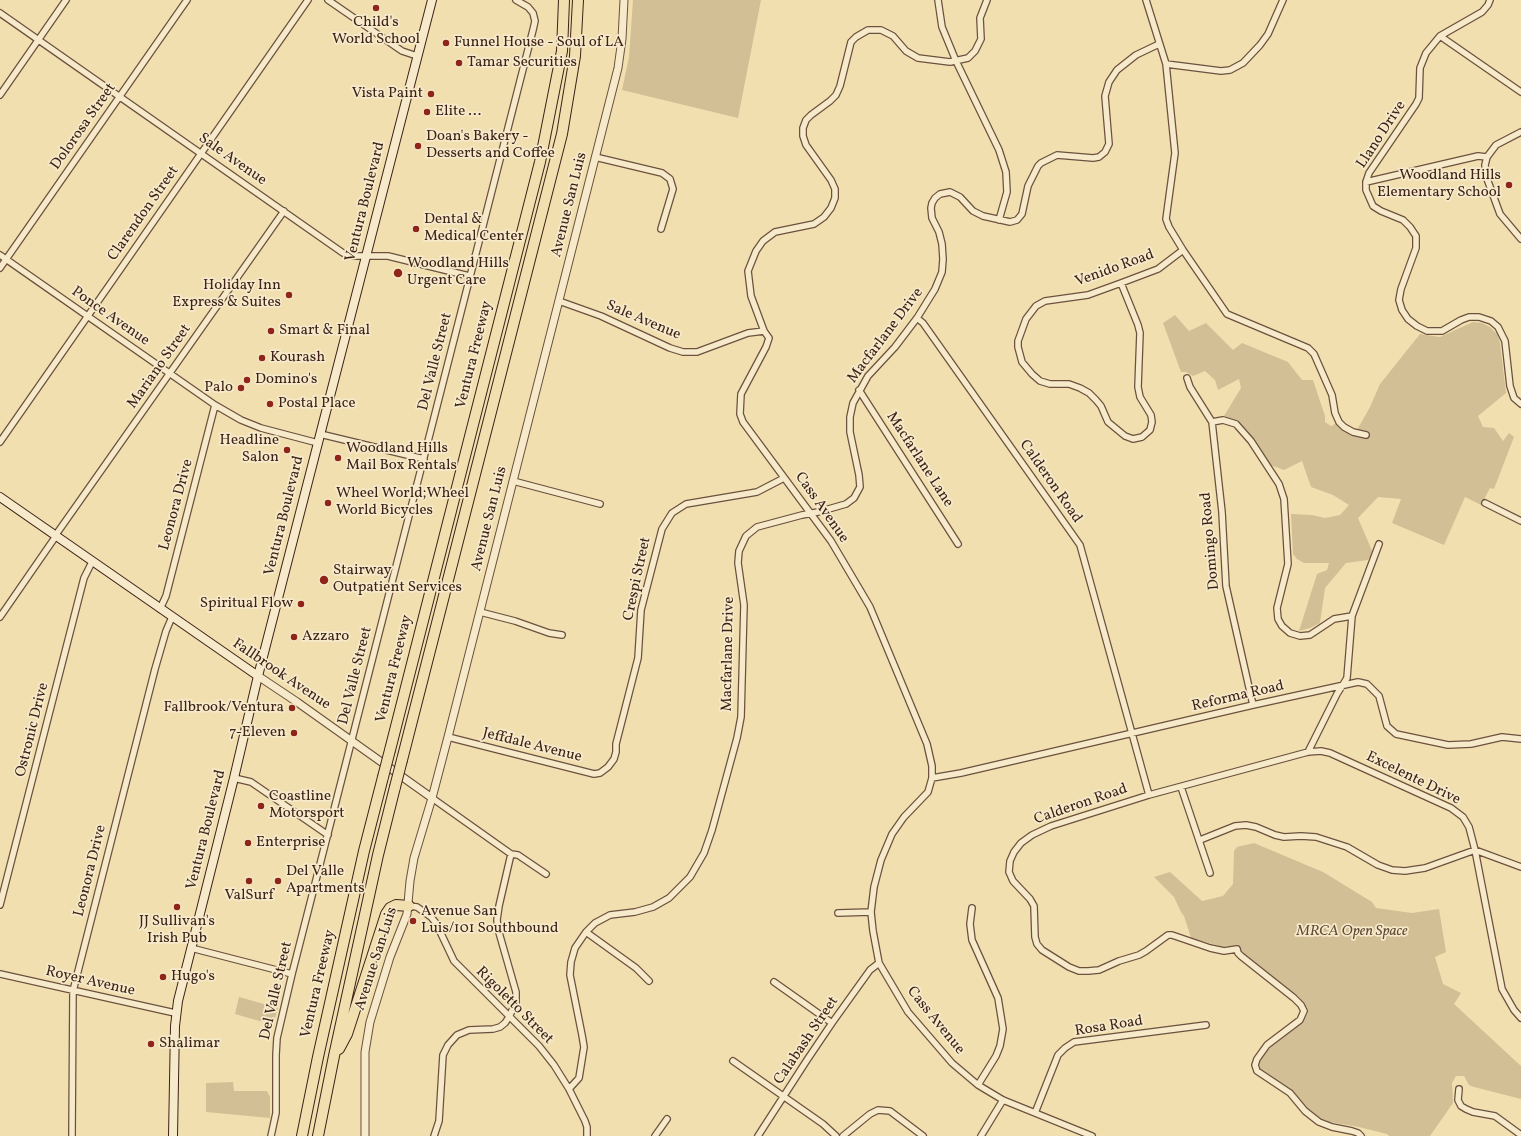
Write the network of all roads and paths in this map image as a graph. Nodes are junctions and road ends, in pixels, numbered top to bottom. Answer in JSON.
{"nodes":[{"id":1,"x":66,"y":0,"type":"edge"},
{"id":2,"x":187,"y":0,"type":"edge"},
{"id":3,"x":308,"y":0,"type":"edge"},
{"id":4,"x":328,"y":0,"type":"edge"},
{"id":5,"x":432,"y":0,"type":"edge"},
{"id":6,"x":516,"y":0,"type":"edge"},
{"id":7,"x":564,"y":0,"type":"edge"},
{"id":8,"x":578,"y":0,"type":"edge"},
{"id":9,"x":624,"y":0,"type":"edge"},
{"id":10,"x":938,"y":0,"type":"edge"},
{"id":11,"x":987,"y":0,"type":"edge"},
{"id":12,"x":1146,"y":0,"type":"edge"},
{"id":13,"x":1283,"y":0,"type":"edge"},
{"id":14,"x":1490,"y":0,"type":"edge"},
{"id":15,"x":0,"y":13,"type":"edge"},
{"id":16,"x":1440,"y":36,"type":"junction"},
{"id":17,"x":38,"y":40,"type":"junction"},
{"id":18,"x":1159,"y":44,"type":"junction"},
{"id":19,"x":417,"y":56,"type":"junction"},
{"id":20,"x":956,"y":61,"type":"junction"},
{"id":21,"x":1166,"y":64,"type":"junction"},
{"id":22,"x":1521,"y":92,"type":"edge"},
{"id":23,"x":0,"y":94,"type":"edge"},
{"id":24,"x":120,"y":96,"type":"junction"},
{"id":25,"x":1521,"y":132,"type":"edge"},
{"id":26,"x":201,"y":153,"type":"junction"},
{"id":27,"x":595,"y":157,"type":"junction"},
{"id":28,"x":1486,"y":157,"type":"junction"},
{"id":29,"x":1366,"y":182,"type":"junction"},
{"id":30,"x":284,"y":211,"type":"junction"},
{"id":31,"x":999,"y":220,"type":"junction"},
{"id":32,"x":661,"y":229,"type":"dead end"},
{"id":33,"x":1521,"y":238,"type":"edge"},
{"id":34,"x":1183,"y":250,"type":"junction"},
{"id":35,"x":0,"y":255,"type":"edge"},
{"id":36,"x":366,"y":257,"type":"junction"},
{"id":37,"x":6,"y":259,"type":"junction"},
{"id":38,"x":0,"y":268,"type":"edge"},
{"id":39,"x":469,"y":276,"type":"junction"},
{"id":40,"x":1121,"y":283,"type":"junction"},
{"id":41,"x":559,"y":301,"type":"junction"},
{"id":42,"x":88,"y":316,"type":"junction"},
{"id":43,"x":917,"y":318,"type":"junction"},
{"id":44,"x":764,"y":331,"type":"junction"},
{"id":45,"x":170,"y":373,"type":"junction"},
{"id":46,"x":1187,"y":378,"type":"dead end"},
{"id":47,"x":859,"y":390,"type":"junction"},
{"id":48,"x":1521,"y":404,"type":"edge"},
{"id":49,"x":216,"y":405,"type":"junction"},
{"id":50,"x":1212,"y":422,"type":"junction"},
{"id":51,"x":320,"y":434,"type":"junction"},
{"id":52,"x":1366,"y":434,"type":"dead end"},
{"id":53,"x":0,"y":442,"type":"edge"},
{"id":54,"x":318,"y":443,"type":"junction"},
{"id":55,"x":424,"y":459,"type":"junction"},
{"id":56,"x":784,"y":478,"type":"junction"},
{"id":57,"x":513,"y":481,"type":"junction"},
{"id":58,"x":0,"y":497,"type":"edge"},
{"id":59,"x":1484,"y":503,"type":"dead end"},
{"id":60,"x":600,"y":504,"type":"dead end"},
{"id":61,"x":810,"y":513,"type":"junction"},
{"id":62,"x":1521,"y":521,"type":"edge"},
{"id":63,"x":56,"y":536,"type":"junction"},
{"id":64,"x":958,"y":544,"type":"dead end"},
{"id":65,"x":1379,"y":544,"type":"dead end"},
{"id":66,"x":92,"y":562,"type":"junction"},
{"id":67,"x":160,"y":609,"type":"junction"},
{"id":68,"x":480,"y":612,"type":"junction"},
{"id":69,"x":1352,"y":616,"type":"junction"},
{"id":70,"x":0,"y":617,"type":"edge"},
{"id":71,"x":172,"y":617,"type":"junction"},
{"id":72,"x":562,"y":635,"type":"dead end"},
{"id":73,"x":258,"y":676,"type":"junction"},
{"id":74,"x":1342,"y":685,"type":"junction"},
{"id":75,"x":1253,"y":705,"type":"junction"},
{"id":76,"x":1133,"y":733,"type":"junction"},
{"id":77,"x":448,"y":737,"type":"junction"},
{"id":78,"x":1521,"y":738,"type":"edge"},
{"id":79,"x":352,"y":741,"type":"junction"},
{"id":80,"x":1308,"y":752,"type":"junction"},
{"id":81,"x":608,"y":767,"type":"joint"},
{"id":82,"x":234,"y":778,"type":"junction"},
{"id":83,"x":932,"y":778,"type":"junction"},
{"id":84,"x":1181,"y":787,"type":"junction"},
{"id":85,"x":1149,"y":795,"type":"junction"},
{"id":86,"x":432,"y":798,"type":"junction"},
{"id":87,"x":328,"y":835,"type":"junction"},
{"id":88,"x":1200,"y":840,"type":"junction"},
{"id":89,"x":1476,"y":850,"type":"junction"},
{"id":90,"x":511,"y":854,"type":"junction"},
{"id":91,"x":1521,"y":867,"type":"edge"},
{"id":92,"x":1210,"y":873,"type":"dead end"},
{"id":93,"x":546,"y":874,"type":"dead end"},
{"id":94,"x":0,"y":905,"type":"edge"},
{"id":95,"x":409,"y":906,"type":"junction"},
{"id":96,"x":972,"y":908,"type":"dead end"},
{"id":97,"x":871,"y":912,"type":"junction"},
{"id":98,"x":838,"y":913,"type":"dead end"},
{"id":99,"x":586,"y":932,"type":"junction"},
{"id":100,"x":191,"y":948,"type":"junction"},
{"id":101,"x":879,"y":963,"type":"junction"},
{"id":102,"x":0,"y":974,"type":"edge"},
{"id":103,"x":292,"y":974,"type":"junction"},
{"id":104,"x":649,"y":981,"type":"dead end"},
{"id":105,"x":774,"y":982,"type":"dead end"},
{"id":106,"x":73,"y":991,"type":"junction"},
{"id":107,"x":176,"y":1013,"type":"junction"},
{"id":108,"x":509,"y":1017,"type":"junction"},
{"id":109,"x":1521,"y":1018,"type":"edge"},
{"id":110,"x":832,"y":1023,"type":"junction"},
{"id":111,"x":1206,"y":1025,"type":"dead end"},
{"id":112,"x":334,"y":1056,"type":"junction"},
{"id":113,"x":733,"y":1061,"type":"dead end"},
{"id":114,"x":978,"y":1085,"type":"junction"},
{"id":115,"x":569,"y":1089,"type":"junction"},
{"id":116,"x":1459,"y":1089,"type":"dead end"},
{"id":117,"x":784,"y":1097,"type":"junction"},
{"id":118,"x":1003,"y":1100,"type":"junction"},
{"id":119,"x":1035,"y":1112,"type":"junction"},
{"id":120,"x":668,"y":1119,"type":"dead end"},
{"id":121,"x":1521,"y":1135,"type":"edge"},
{"id":122,"x":72,"y":1136,"type":"edge"},
{"id":123,"x":174,"y":1136,"type":"edge"},
{"id":124,"x":271,"y":1136,"type":"edge"},
{"id":125,"x":302,"y":1136,"type":"edge"},
{"id":126,"x":318,"y":1136,"type":"edge"},
{"id":127,"x":365,"y":1136,"type":"edge"},
{"id":128,"x":434,"y":1136,"type":"edge"},
{"id":129,"x":587,"y":1136,"type":"edge"},
{"id":130,"x":655,"y":1136,"type":"edge"},
{"id":131,"x":758,"y":1136,"type":"edge"},
{"id":132,"x":836,"y":1136,"type":"edge"},
{"id":133,"x":843,"y":1136,"type":"edge"},
{"id":134,"x":923,"y":1136,"type":"edge"},
{"id":135,"x":981,"y":1136,"type":"edge"},
{"id":136,"x":1092,"y":1136,"type":"edge"},
{"id":137,"x":1361,"y":1136,"type":"edge"}],
"edges":[{"from":1,"to":17,"type":"street"},
{"from":2,"to":24,"type":"street","name":"Dolorosa Street"},
{"from":3,"to":26,"type":"street","name":"Clarendon Street"},
{"from":4,"to":19,"type":"street"},
{"from":5,"to":19,"type":"main road","name":"Ventura Boulevard"},
{"from":6,"to":39,"type":"street","name":"Del Valle Street"},
{"from":7,"to":125,"type":"highway","name":"Ventura Freeway","bridge":true},
{"from":8,"to":112,"type":"highway","name":"Ventura Freeway","bridge":true},
{"from":9,"to":27,"type":"street","name":"Avenue San Luis"},
{"from":10,"to":20,"type":"street"},
{"from":11,"to":20,"type":"street","name":"Cass Avenue"},
{"from":12,"to":18,"type":"street"},
{"from":13,"to":21,"type":"street"},
{"from":14,"to":16,"type":"street","name":"Llano Drive"},
{"from":15,"to":17,"type":"street","name":"Sale Avenue"},
{"from":16,"to":22,"type":"street"},
{"from":16,"to":29,"type":"street","name":"Llano Drive"},
{"from":17,"to":23,"type":"street"},
{"from":17,"to":24,"type":"street","name":"Sale Avenue"},
{"from":18,"to":21,"type":"street"},
{"from":18,"to":31,"type":"street"},
{"from":19,"to":36,"type":"main road","name":"Ventura Boulevard"},
{"from":20,"to":31,"type":"street"},
{"from":20,"to":44,"type":"street","name":"Cass Avenue"},
{"from":21,"to":34,"type":"street"},
{"from":24,"to":26,"type":"street","name":"Sale Avenue"},
{"from":24,"to":37,"type":"street","name":"Dolorosa Street"},
{"from":25,"to":28,"type":"street"},
{"from":26,"to":30,"type":"street","name":"Sale Avenue"},
{"from":26,"to":42,"type":"street","name":"Clarendon Street"},
{"from":27,"to":32,"type":"street"},
{"from":27,"to":41,"type":"street","name":"Avenue San Luis"},
{"from":28,"to":29,"type":"street"},
{"from":28,"to":33,"type":"street"},
{"from":29,"to":48,"type":"street","name":"Llano Drive"},
{"from":30,"to":36,"type":"street","name":"Sale Avenue"},
{"from":30,"to":45,"type":"street","name":"Mariano Street"},
{"from":31,"to":43,"type":"street","name":"Macfarlane Drive"},
{"from":34,"to":40,"type":"street","name":"Venido Road"},
{"from":34,"to":52,"type":"street"},
{"from":35,"to":37,"type":"street","name":"Ponce Avenue"},
{"from":36,"to":39,"type":"street","name":"Sale Avenue"},
{"from":36,"to":51,"type":"main road","name":"Ventura Boulevard"},
{"from":37,"to":38,"type":"street","name":"Dolorosa Street"},
{"from":37,"to":42,"type":"street","name":"Ponce Avenue"},
{"from":39,"to":55,"type":"street","name":"Del Valle Street"},
{"from":40,"to":40,"type":"street","name":"Venido Road"},
{"from":41,"to":44,"type":"street","name":"Sale Avenue"},
{"from":41,"to":57,"type":"street","name":"Avenue San Luis"},
{"from":42,"to":45,"type":"street","name":"Ponce Avenue"},
{"from":42,"to":53,"type":"street","name":"Clarendon Street"},
{"from":43,"to":47,"type":"street","name":"Macfarlane Drive"},
{"from":43,"to":76,"type":"street","name":"Calderon Road"},
{"from":44,"to":56,"type":"street","name":"Cass Avenue"},
{"from":45,"to":49,"type":"street","name":"Ponce Avenue"},
{"from":45,"to":63,"type":"street","name":"Mariano Street"},
{"from":46,"to":50,"type":"street","name":"Domingo Road"},
{"from":47,"to":61,"type":"street","name":"Macfarlane Drive"},
{"from":47,"to":64,"type":"street","name":"Macfarlane Lane"},
{"from":49,"to":54,"type":"street","name":"Ponce Avenue"},
{"from":49,"to":67,"type":"street","name":"Leonora Drive"},
{"from":50,"to":69,"type":"street"},
{"from":50,"to":75,"type":"street","name":"Domingo Road"},
{"from":51,"to":54,"type":"main road","name":"Ventura Boulevard"},
{"from":51,"to":55,"type":"street"},
{"from":54,"to":73,"type":"main road","name":"Ventura Boulevard"},
{"from":55,"to":79,"type":"street","name":"Del Valle Street"},
{"from":56,"to":61,"type":"street","name":"Cass Avenue"},
{"from":56,"to":81,"type":"street","name":"Crespi Street"},
{"from":57,"to":60,"type":"street"},
{"from":57,"to":68,"type":"street","name":"Avenue San Luis"},
{"from":58,"to":63,"type":"main road","name":"Fallbrook Avenue"},
{"from":59,"to":62,"type":"street"},
{"from":61,"to":83,"type":"street","name":"Cass Avenue"},
{"from":61,"to":99,"type":"street","name":"Macfarlane Drive"},
{"from":63,"to":66,"type":"main road","name":"Fallbrook Avenue"},
{"from":63,"to":70,"type":"street","name":"Mariano Street"},
{"from":65,"to":69,"type":"street"},
{"from":66,"to":67,"type":"main road","name":"Fallbrook Avenue"},
{"from":66,"to":94,"type":"street","name":"Ostronic Drive"},
{"from":67,"to":71,"type":"main road","name":"Fallbrook Avenue"},
{"from":68,"to":72,"type":"street"},
{"from":68,"to":77,"type":"street","name":"Avenue San Luis"},
{"from":69,"to":74,"type":"street"},
{"from":71,"to":73,"type":"main road","name":"Fallbrook Avenue"},
{"from":71,"to":106,"type":"street","name":"Leonora Drive"},
{"from":73,"to":79,"type":"street","name":"Fallbrook Avenue"},
{"from":73,"to":82,"type":"main road","name":"Ventura Boulevard"},
{"from":74,"to":75,"type":"street","name":"Reforma Road"},
{"from":74,"to":78,"type":"street","name":"Reforma Road"},
{"from":74,"to":80,"type":"street"},
{"from":75,"to":76,"type":"street","name":"Reforma Road"},
{"from":76,"to":83,"type":"street","name":"Reforma Road"},
{"from":76,"to":85,"type":"street","name":"Calderon Road"},
{"from":77,"to":81,"type":"street","name":"Jeffdale Avenue"},
{"from":77,"to":86,"type":"street","name":"Avenue San Luis"},
{"from":79,"to":86,"type":"street","name":"Fallbrook Avenue"},
{"from":79,"to":87,"type":"street","name":"Del Valle Street"},
{"from":80,"to":84,"type":"street","name":"Excelente Drive"},
{"from":80,"to":89,"type":"street","name":"Excelente Drive"},
{"from":82,"to":87,"type":"street"},
{"from":82,"to":100,"type":"main road","name":"Ventura Boulevard"},
{"from":83,"to":97,"type":"street","name":"Cass Avenue"},
{"from":84,"to":85,"type":"street","name":"Excelente Drive"},
{"from":84,"to":88,"type":"street"},
{"from":85,"to":137,"type":"street","name":"Calderon Road"},
{"from":86,"to":90,"type":"street","name":"Fallbrook Avenue"},
{"from":86,"to":95,"type":"street","name":"Avenue San Luis"},
{"from":87,"to":103,"type":"street","name":"Del Valle Street"},
{"from":88,"to":89,"type":"street"},
{"from":88,"to":92,"type":"street"},
{"from":89,"to":91,"type":"street"},
{"from":89,"to":109,"type":"street","name":"Excelente Drive"},
{"from":90,"to":93,"type":"street","name":"Fallbrook Avenue"},
{"from":90,"to":108,"type":"street"},
{"from":95,"to":108,"type":"street","name":"Rigoletto Street"},
{"from":95,"to":112,"type":"highway"},
{"from":95,"to":127,"type":"street","name":"Avenue San Luis"},
{"from":96,"to":114,"type":"street"},
{"from":97,"to":98,"type":"street"},
{"from":97,"to":101,"type":"street","name":"Cass Avenue"},
{"from":99,"to":104,"type":"street"},
{"from":99,"to":115,"type":"street","name":"Macfarlane Drive"},
{"from":100,"to":103,"type":"street"},
{"from":100,"to":107,"type":"main road","name":"Ventura Boulevard"},
{"from":101,"to":110,"type":"street","name":"Calabash Street"},
{"from":101,"to":114,"type":"street","name":"Cass Avenue"},
{"from":102,"to":106,"type":"street","name":"Royer Avenue"},
{"from":103,"to":124,"type":"street","name":"Del Valle Street"},
{"from":105,"to":110,"type":"street"},
{"from":106,"to":107,"type":"street","name":"Royer Avenue"},
{"from":106,"to":122,"type":"street","name":"Leonora Drive"},
{"from":107,"to":123,"type":"main road","name":"Ventura Boulevard"},
{"from":108,"to":115,"type":"street","name":"Rigoletto Street"},
{"from":108,"to":128,"type":"street"},
{"from":110,"to":117,"type":"street","name":"Calabash Street"},
{"from":111,"to":119,"type":"street","name":"Rosa Road"},
{"from":112,"to":126,"type":"highway","name":"Ventura Freeway"},
{"from":113,"to":117,"type":"street"},
{"from":114,"to":118,"type":"street","name":"Cass Avenue"},
{"from":115,"to":129,"type":"street","name":"Rigoletto Street"},
{"from":116,"to":121,"type":"street"},
{"from":117,"to":131,"type":"street","name":"Calabash Street"},
{"from":117,"to":132,"type":"street"},
{"from":118,"to":119,"type":"street","name":"Cass Avenue"},
{"from":118,"to":135,"type":"street"},
{"from":119,"to":136,"type":"street","name":"Cass Avenue"},
{"from":120,"to":130,"type":"street"},
{"from":133,"to":134,"type":"street"}]}
